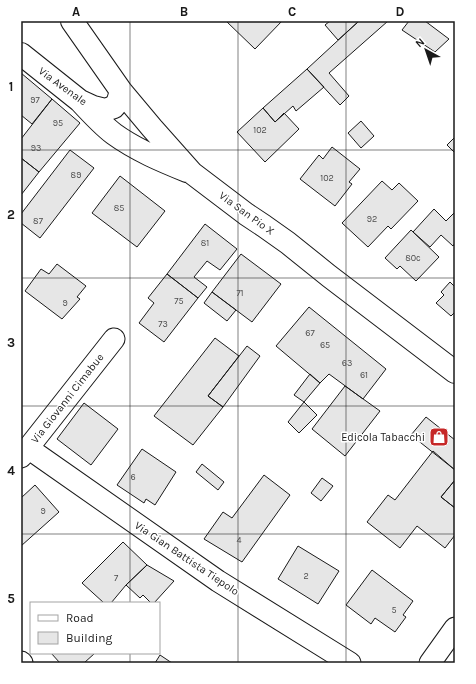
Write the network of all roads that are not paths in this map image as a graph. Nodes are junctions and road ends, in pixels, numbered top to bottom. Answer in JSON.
{"nodes":[{"id":1,"x":72,"y":21,"type":"edge"},
{"id":2,"x":21,"y":54,"type":"edge"},
{"id":3,"x":122,"y":91,"type":"junction"},
{"id":4,"x":80,"y":102,"type":"junction"},
{"id":5,"x":192,"y":173,"type":"junction"},
{"id":6,"x":114,"y":339,"type":"dead end"},
{"id":7,"x":455,"y":372,"type":"edge"},
{"id":8,"x":24,"y":452,"type":"edge"},
{"id":9,"x":455,"y":628,"type":"edge"},
{"id":10,"x":350,"y":663,"type":"edge"},
{"id":11,"x":430,"y":663,"type":"edge"}],
"edges":[{"from":1,"to":3,"type":"street","name":"Via San Pio X"},
{"from":2,"to":4,"type":"street","name":"Via Avenale"},
{"from":3,"to":4,"type":"street","name":"Via Avenale"},
{"from":3,"to":5,"type":"street","name":"Via San Pio X"},
{"from":4,"to":5,"type":"street"},
{"from":5,"to":7,"type":"street","name":"Via San Pio X"},
{"from":6,"to":8,"type":"street","name":"Via Giovanni Cimabue"},
{"from":8,"to":10,"type":"street","name":"Via Gian Battista Tiepolo"},
{"from":9,"to":11,"type":"street"}]}
